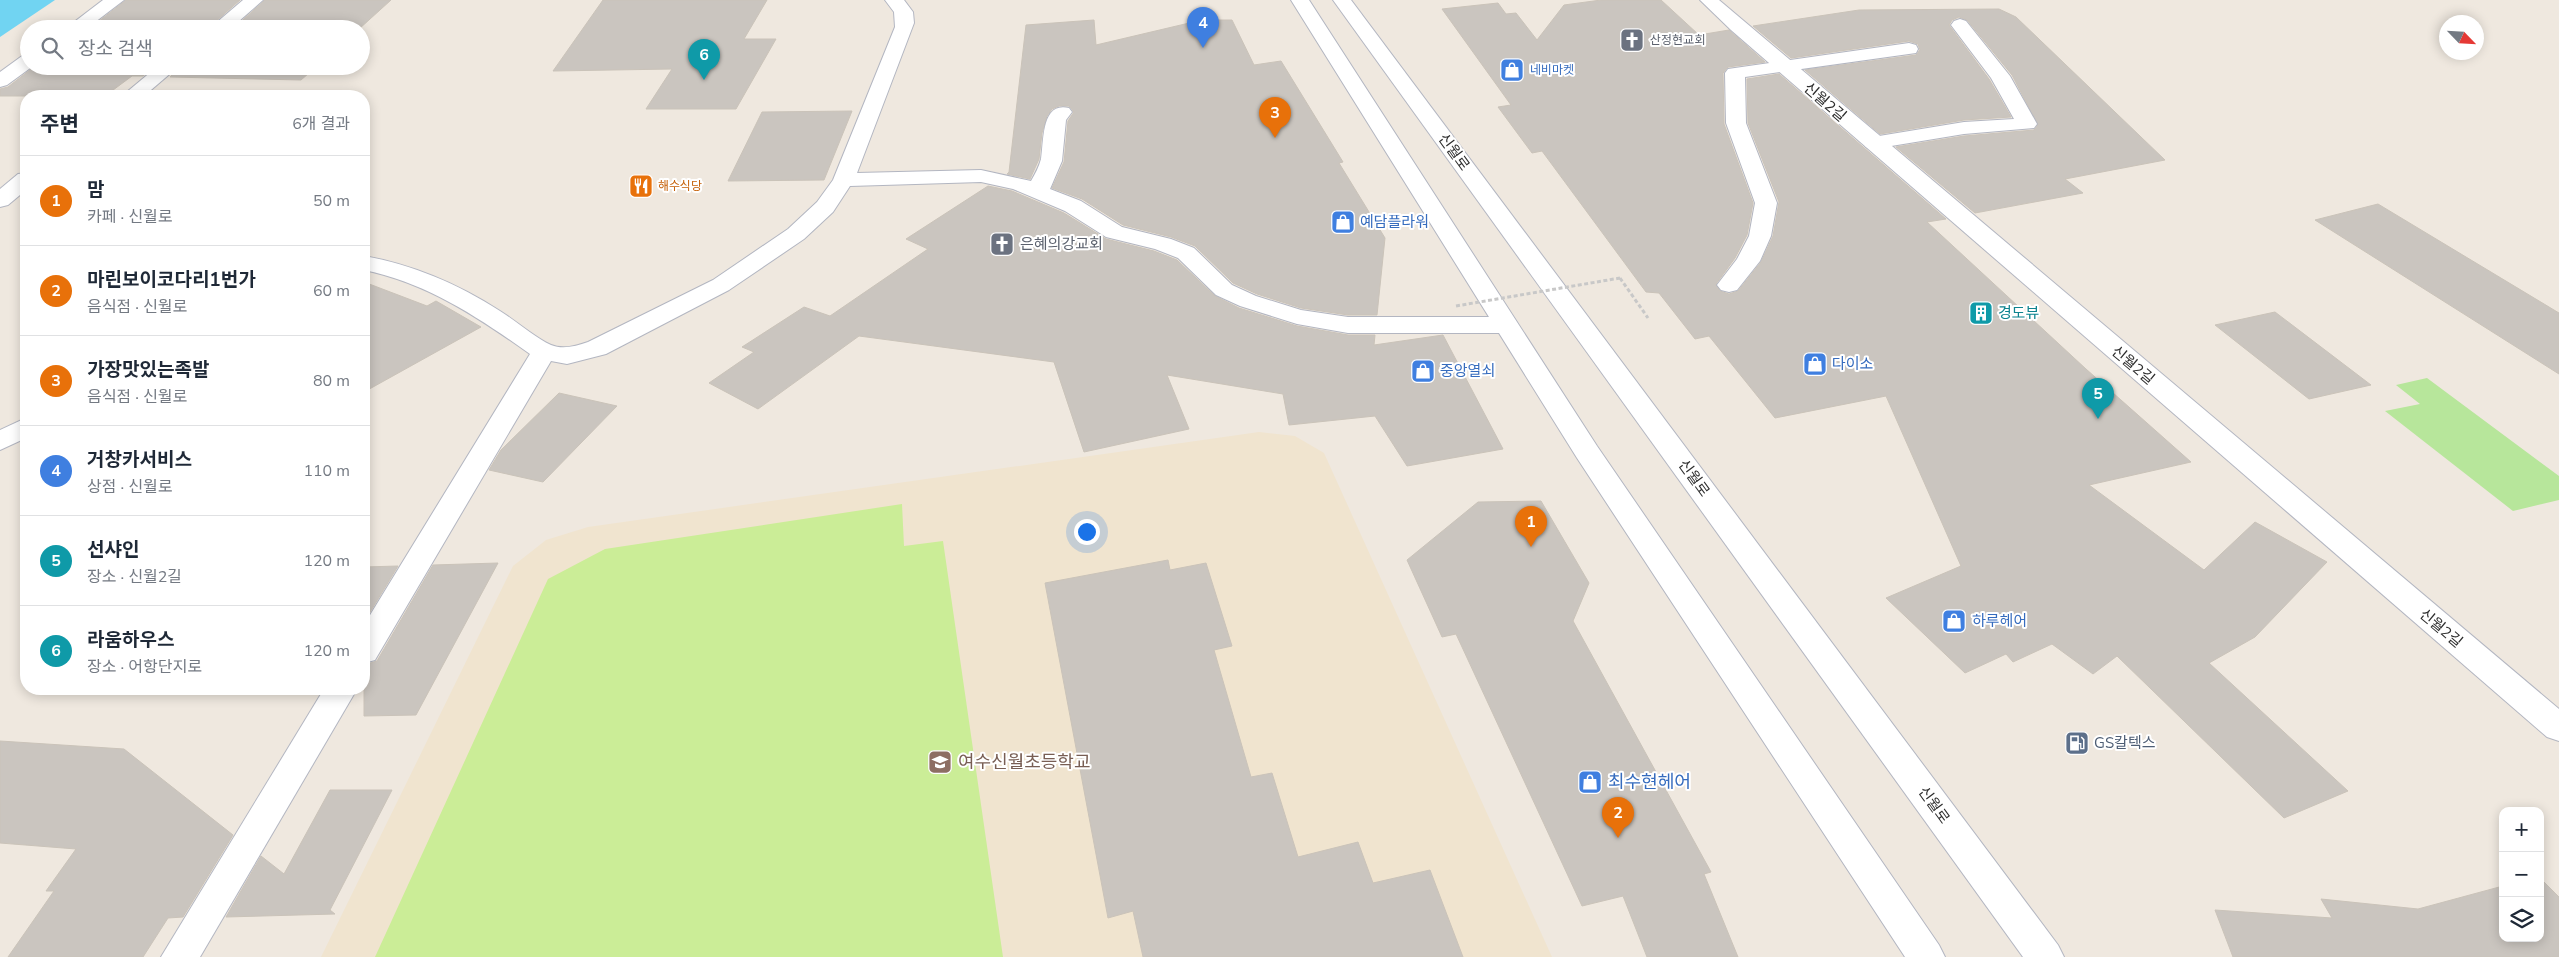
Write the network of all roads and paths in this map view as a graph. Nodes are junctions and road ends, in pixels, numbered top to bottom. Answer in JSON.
{"nodes":[{"id":1,"x":115,"y":0,"type":"edge"},
{"id":2,"x":254,"y":0,"type":"edge"},
{"id":3,"x":894,"y":0,"type":"edge"},
{"id":4,"x":1300,"y":0,"type":"edge"},
{"id":5,"x":1342,"y":0,"type":"edge"},
{"id":6,"x":1709,"y":0,"type":"edge"},
{"id":7,"x":87,"y":20,"type":"edge"},
{"id":8,"x":229,"y":20,"type":"edge"},
{"id":9,"x":1960,"y":25,"type":"dead end"},
{"id":10,"x":1910,"y":49,"type":"dead end"},
{"id":11,"x":20,"y":66,"type":"edge"},
{"id":12,"x":1783,"y":66,"type":"junction"},
{"id":13,"x":159,"y":75,"type":"edge"},
{"id":14,"x":0,"y":80,"type":"edge"},
{"id":15,"x":140,"y":90,"type":"edge"},
{"id":16,"x":1062,"y":112,"type":"dead end"},
{"id":17,"x":1873,"y":143,"type":"junction"},
{"id":18,"x":844,"y":180,"type":"junction"},
{"id":19,"x":20,"y":184,"type":"edge"},
{"id":20,"x":1038,"y":191,"type":"junction"},
{"id":21,"x":0,"y":200,"type":"edge"},
{"id":22,"x":370,"y":265,"type":"edge"},
{"id":23,"x":1729,"y":285,"type":"dead end"},
{"id":24,"x":1456,"y":306,"type":"dead end"},
{"id":25,"x":1648,"y":318,"type":"dead end"},
{"id":26,"x":1506,"y":324,"type":"junction"},
{"id":27,"x":544,"y":352,"type":"junction"},
{"id":28,"x":20,"y":430,"type":"edge"},
{"id":29,"x":0,"y":441,"type":"edge"},
{"id":30,"x":370,"y":642,"type":"edge"},
{"id":31,"x":337,"y":695,"type":"edge"},
{"id":32,"x":2559,"y":728,"type":"edge"},
{"id":33,"x":180,"y":957,"type":"edge"},
{"id":34,"x":1926,"y":957,"type":"edge"},
{"id":35,"x":2046,"y":957,"type":"edge"}],
"edges":[{"from":1,"to":7,"type":"street"},
{"from":2,"to":8,"type":"street"},
{"from":3,"to":18,"type":"street"},
{"from":4,"to":26,"type":"street"},
{"from":5,"to":35,"type":"street","name":"신월로"},
{"from":6,"to":12,"type":"street","name":"신월2길"},
{"from":9,"to":17,"type":"street"},
{"from":10,"to":12,"type":"street"},
{"from":11,"to":14,"type":"street"},
{"from":12,"to":17,"type":"street","name":"신월2길"},
{"from":12,"to":23,"type":"street"},
{"from":13,"to":15,"type":"street"},
{"from":16,"to":20,"type":"street"},
{"from":17,"to":32,"type":"street","name":"신월2길"},
{"from":18,"to":20,"type":"street"},
{"from":18,"to":27,"type":"street"},
{"from":19,"to":21,"type":"street"},
{"from":20,"to":26,"type":"street"},
{"from":22,"to":27,"type":"street"},
{"from":24,"to":25,"type":"path","bridge":true},
{"from":26,"to":34,"type":"street"},
{"from":27,"to":30,"type":"street"},
{"from":28,"to":29,"type":"street"},
{"from":31,"to":33,"type":"street"}]}
